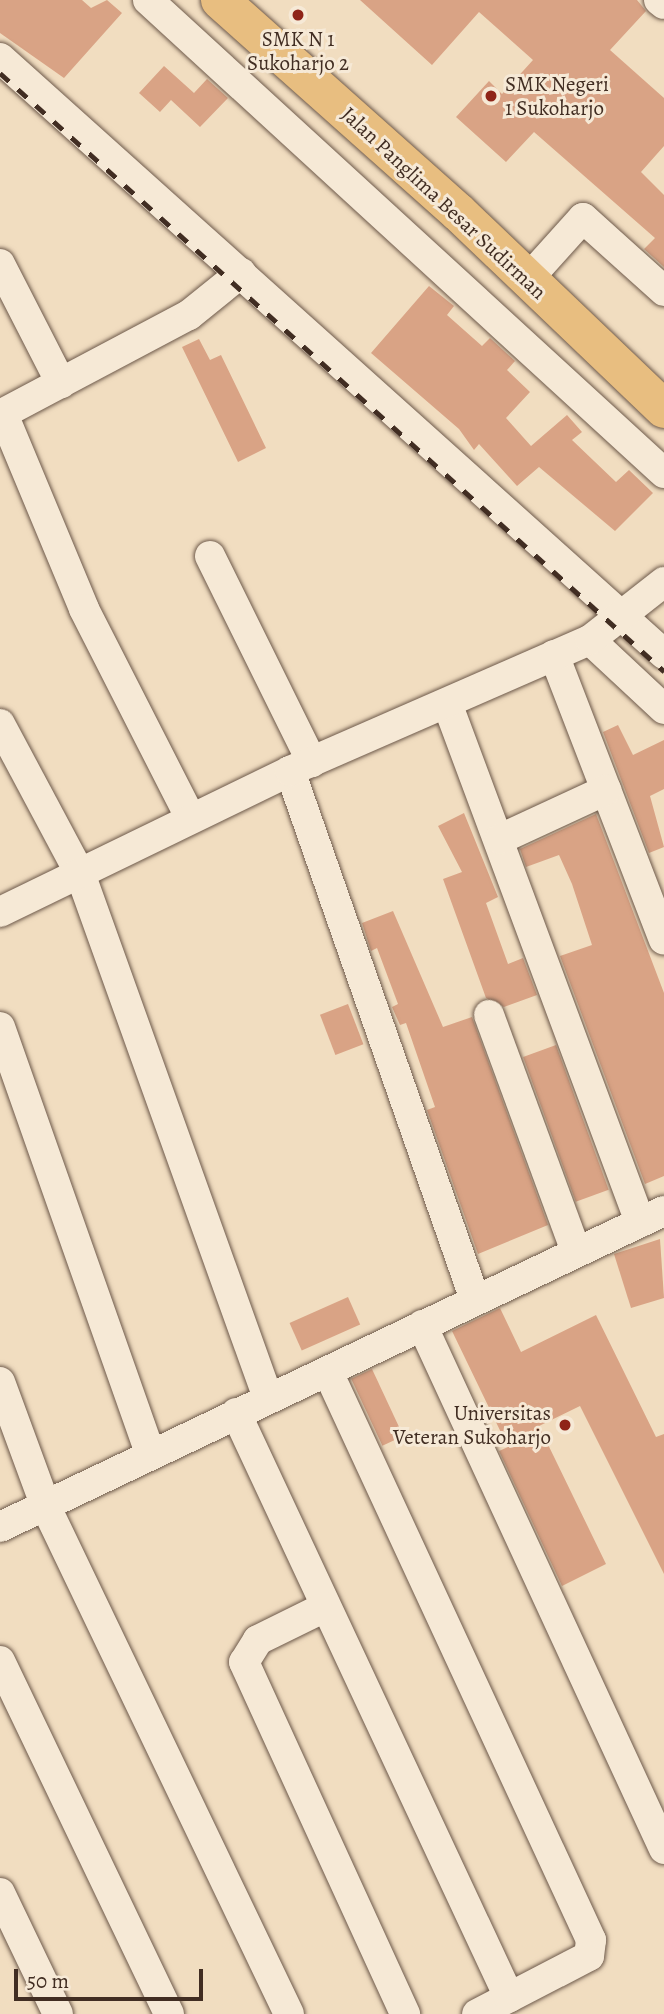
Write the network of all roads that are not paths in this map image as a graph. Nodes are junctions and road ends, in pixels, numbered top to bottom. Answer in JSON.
{"nodes":[{"id":1,"x":148,"y":0,"type":"edge"},
{"id":2,"x":220,"y":0,"type":"edge"},
{"id":3,"x":659,"y":0,"type":"edge"},
{"id":4,"x":664,"y":4,"type":"edge"},
{"id":5,"x":0,"y":58,"type":"edge"},
{"id":6,"x":0,"y":264,"type":"edge"},
{"id":7,"x":241,"y":273,"type":"junction"},
{"id":8,"x":528,"y":279,"type":"junction"},
{"id":9,"x":664,"y":291,"type":"edge"},
{"id":10,"x":61,"y":383,"type":"junction"},
{"id":11,"x":664,"y":409,"type":"edge"},
{"id":12,"x":1,"y":414,"type":"edge"},
{"id":13,"x":664,"y":473,"type":"edge"},
{"id":14,"x":210,"y":556,"type":"dead end"},
{"id":15,"x":664,"y":582,"type":"edge"},
{"id":16,"x":623,"y":618,"type":"junction"},
{"id":17,"x":590,"y":640,"type":"junction"},
{"id":18,"x":664,"y":654,"type":"edge"},
{"id":19,"x":554,"y":655,"type":"junction"},
{"id":20,"x":447,"y":703,"type":"junction"},
{"id":21,"x":664,"y":709,"type":"edge"},
{"id":22,"x":0,"y":724,"type":"edge"},
{"id":23,"x":301,"y":766,"type":"junction"},
{"id":24,"x":606,"y":790,"type":"junction"},
{"id":25,"x":190,"y":817,"type":"junction"},
{"id":26,"x":500,"y":839,"type":"junction"},
{"id":27,"x":81,"y":876,"type":"junction"},
{"id":28,"x":0,"y":912,"type":"edge"},
{"id":29,"x":664,"y":940,"type":"edge"},
{"id":30,"x":489,"y":1015,"type":"dead end"},
{"id":31,"x":0,"y":1027,"type":"edge"},
{"id":32,"x":652,"y":1217,"type":"edge"},
{"id":33,"x":576,"y":1252,"type":"junction"},
{"id":34,"x":474,"y":1297,"type":"junction"},
{"id":35,"x":422,"y":1325,"type":"junction"},
{"id":36,"x":328,"y":1372,"type":"junction"},
{"id":37,"x":0,"y":1382,"type":"edge"},
{"id":38,"x":268,"y":1398,"type":"junction"},
{"id":39,"x":236,"y":1413,"type":"junction"},
{"id":40,"x":150,"y":1454,"type":"junction"},
{"id":41,"x":46,"y":1507,"type":"junction"},
{"id":42,"x":0,"y":1527,"type":"edge"},
{"id":43,"x":325,"y":1607,"type":"junction"},
{"id":44,"x":0,"y":1661,"type":"edge"},
{"id":45,"x":664,"y":1849,"type":"edge"},
{"id":46,"x":0,"y":1893,"type":"edge"},
{"id":47,"x":509,"y":1997,"type":"junction"},
{"id":48,"x":58,"y":2014,"type":"edge"},
{"id":49,"x":169,"y":2014,"type":"edge"},
{"id":50,"x":289,"y":2014,"type":"edge"},
{"id":51,"x":405,"y":2014,"type":"edge"},
{"id":52,"x":477,"y":2014,"type":"edge"}],
"edges":[{"from":1,"to":13,"type":"street"},
{"from":2,"to":8,"type":"main road","name":"Jalan Panglima Besar Sudirman"},
{"from":3,"to":4,"type":"street"},
{"from":5,"to":7,"type":"street"},
{"from":6,"to":10,"type":"street"},
{"from":7,"to":10,"type":"street"},
{"from":7,"to":16,"type":"street"},
{"from":8,"to":9,"type":"street"},
{"from":8,"to":11,"type":"main road","name":"Jalan Panglima Besar Sudirman"},
{"from":10,"to":12,"type":"street"},
{"from":12,"to":25,"type":"street"},
{"from":14,"to":23,"type":"street"},
{"from":15,"to":16,"type":"street"},
{"from":16,"to":17,"type":"street"},
{"from":16,"to":18,"type":"street"},
{"from":17,"to":19,"type":"street"},
{"from":17,"to":21,"type":"street"},
{"from":19,"to":20,"type":"street"},
{"from":19,"to":24,"type":"street"},
{"from":20,"to":23,"type":"street"},
{"from":20,"to":26,"type":"street"},
{"from":22,"to":27,"type":"street"},
{"from":23,"to":25,"type":"street"},
{"from":23,"to":34,"type":"street"},
{"from":24,"to":26,"type":"street"},
{"from":24,"to":29,"type":"street"},
{"from":25,"to":27,"type":"street"},
{"from":26,"to":32,"type":"street"},
{"from":27,"to":28,"type":"street"},
{"from":27,"to":38,"type":"street"},
{"from":30,"to":33,"type":"street"},
{"from":31,"to":40,"type":"street"},
{"from":32,"to":33,"type":"street"},
{"from":33,"to":34,"type":"street"},
{"from":34,"to":35,"type":"street"},
{"from":35,"to":36,"type":"street"},
{"from":35,"to":45,"type":"street"},
{"from":36,"to":38,"type":"street"},
{"from":36,"to":47,"type":"street"},
{"from":37,"to":41,"type":"street"},
{"from":38,"to":39,"type":"street"},
{"from":39,"to":40,"type":"street"},
{"from":39,"to":43,"type":"street"},
{"from":40,"to":41,"type":"street"},
{"from":41,"to":42,"type":"street"},
{"from":41,"to":50,"type":"street"},
{"from":43,"to":47,"type":"street"},
{"from":43,"to":51,"type":"street"},
{"from":44,"to":49,"type":"street"},
{"from":46,"to":48,"type":"street"},
{"from":47,"to":52,"type":"street"}]}
